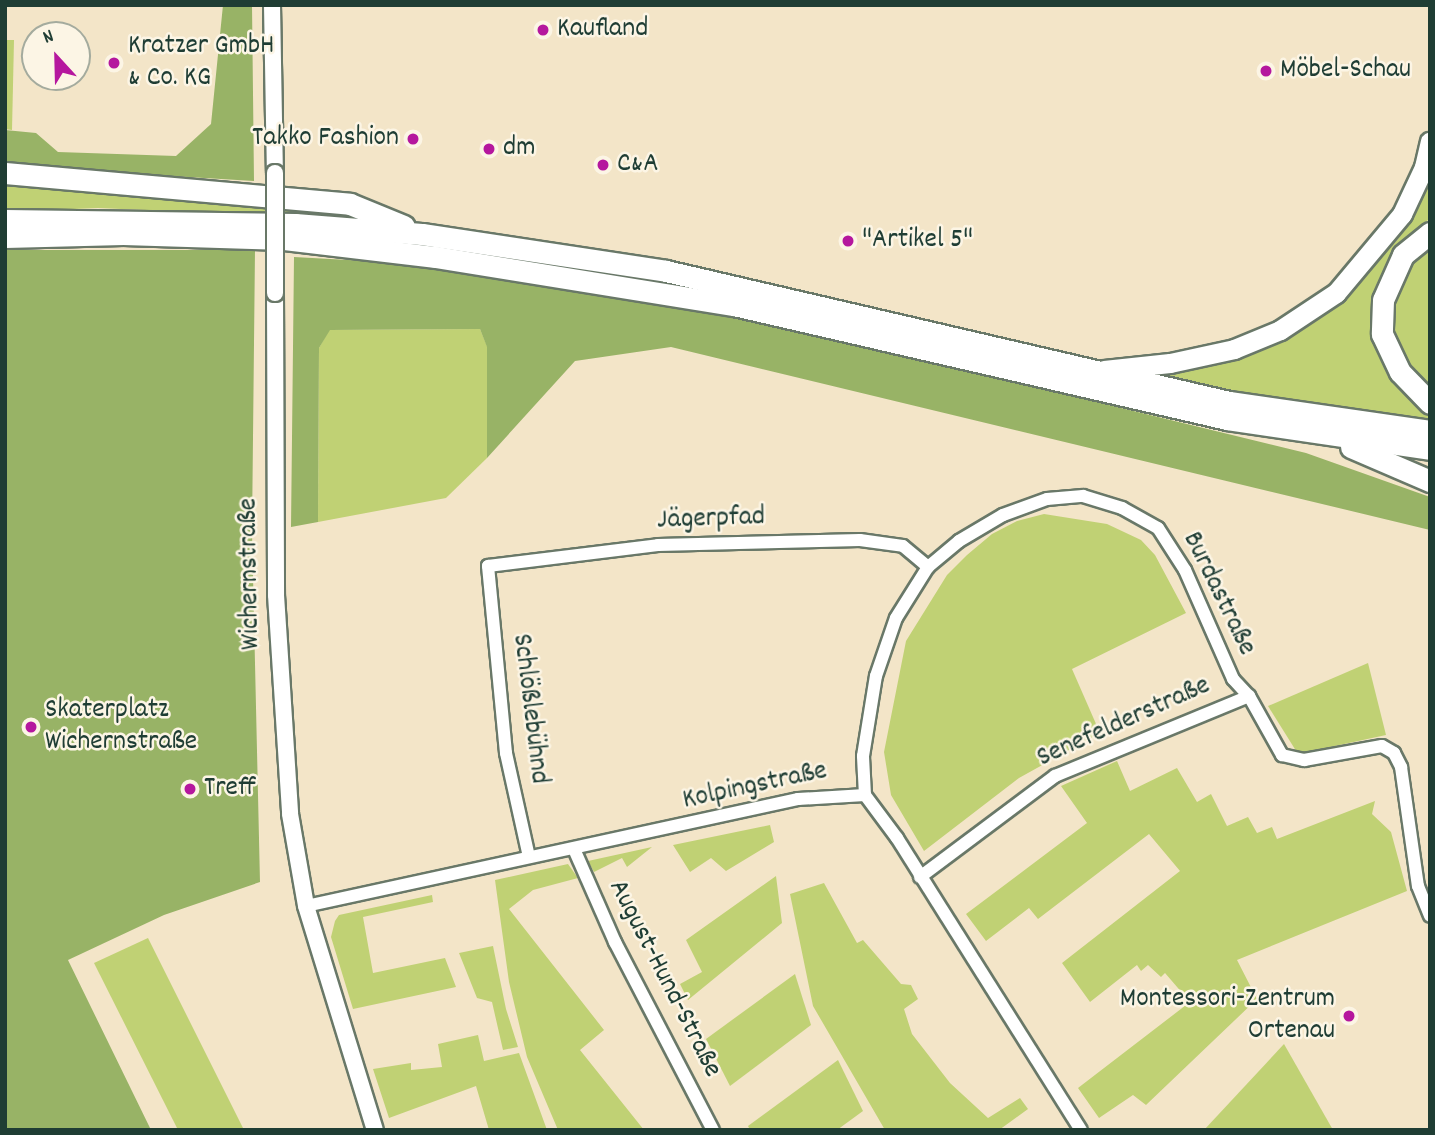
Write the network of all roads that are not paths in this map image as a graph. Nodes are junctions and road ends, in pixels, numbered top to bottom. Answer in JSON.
{"nodes":[{"id":1,"x":272,"y":5,"type":"edge"},
{"id":2,"x":1430,"y":142,"type":"edge"},
{"id":3,"x":5,"y":173,"type":"edge"},
{"id":4,"x":5,"y":220,"type":"edge"},
{"id":5,"x":1430,"y":233,"type":"edge"},
{"id":6,"x":422,"y":234,"type":"junction"},
{"id":7,"x":5,"y":237,"type":"edge"},
{"id":8,"x":1090,"y":372,"type":"junction"},
{"id":9,"x":1430,"y":403,"type":"edge"},
{"id":10,"x":1430,"y":431,"type":"edge"},
{"id":11,"x":1330,"y":438,"type":"junction"},
{"id":12,"x":1430,"y":449,"type":"edge"},
{"id":13,"x":1430,"y":481,"type":"edge"},
{"id":14,"x":488,"y":566,"type":"joint"},
{"id":15,"x":928,"y":567,"type":"junction"},
{"id":16,"x":1249,"y":696,"type":"junction"},
{"id":17,"x":865,"y":795,"type":"junction"},
{"id":18,"x":574,"y":849,"type":"junction"},
{"id":19,"x":529,"y":857,"type":"junction"},
{"id":20,"x":920,"y":877,"type":"junction"},
{"id":21,"x":306,"y":906,"type":"junction"},
{"id":22,"x":1430,"y":916,"type":"edge"},
{"id":23,"x":375,"y":1130,"type":"edge"},
{"id":24,"x":713,"y":1130,"type":"edge"},
{"id":25,"x":1081,"y":1130,"type":"edge"}],
"edges":[{"from":1,"to":21,"type":"street","name":"Wichernstraße","bridge":true},
{"from":2,"to":8,"type":"main road"},
{"from":3,"to":6,"type":"highway"},
{"from":4,"to":6,"type":"highway"},
{"from":5,"to":9,"type":"highway"},
{"from":6,"to":8,"type":"highway"},
{"from":7,"to":11,"type":"highway"},
{"from":8,"to":10,"type":"highway"},
{"from":11,"to":12,"type":"highway"},
{"from":11,"to":13,"type":"highway"},
{"from":14,"to":15,"type":"street","name":"Jägerpfad"},
{"from":14,"to":19,"type":"street","name":"Schlößlebühnd"},
{"from":15,"to":16,"type":"street","name":"Burdastraße"},
{"from":15,"to":17,"type":"street","name":"Burdastraße"},
{"from":16,"to":20,"type":"street","name":"Senefelderstraße"},
{"from":16,"to":22,"type":"street","name":"Burdastraße"},
{"from":17,"to":18,"type":"street","name":"Kolpingstraße"},
{"from":17,"to":20,"type":"street","name":"Kolpingstraße"},
{"from":18,"to":19,"type":"street","name":"Kolpingstraße"},
{"from":18,"to":24,"type":"street","name":"August-Hund-Straße"},
{"from":19,"to":21,"type":"street","name":"Kolpingstraße"},
{"from":20,"to":25,"type":"street","name":"Kolpingstraße"},
{"from":21,"to":23,"type":"street","name":"Wichernstraße"}]}
